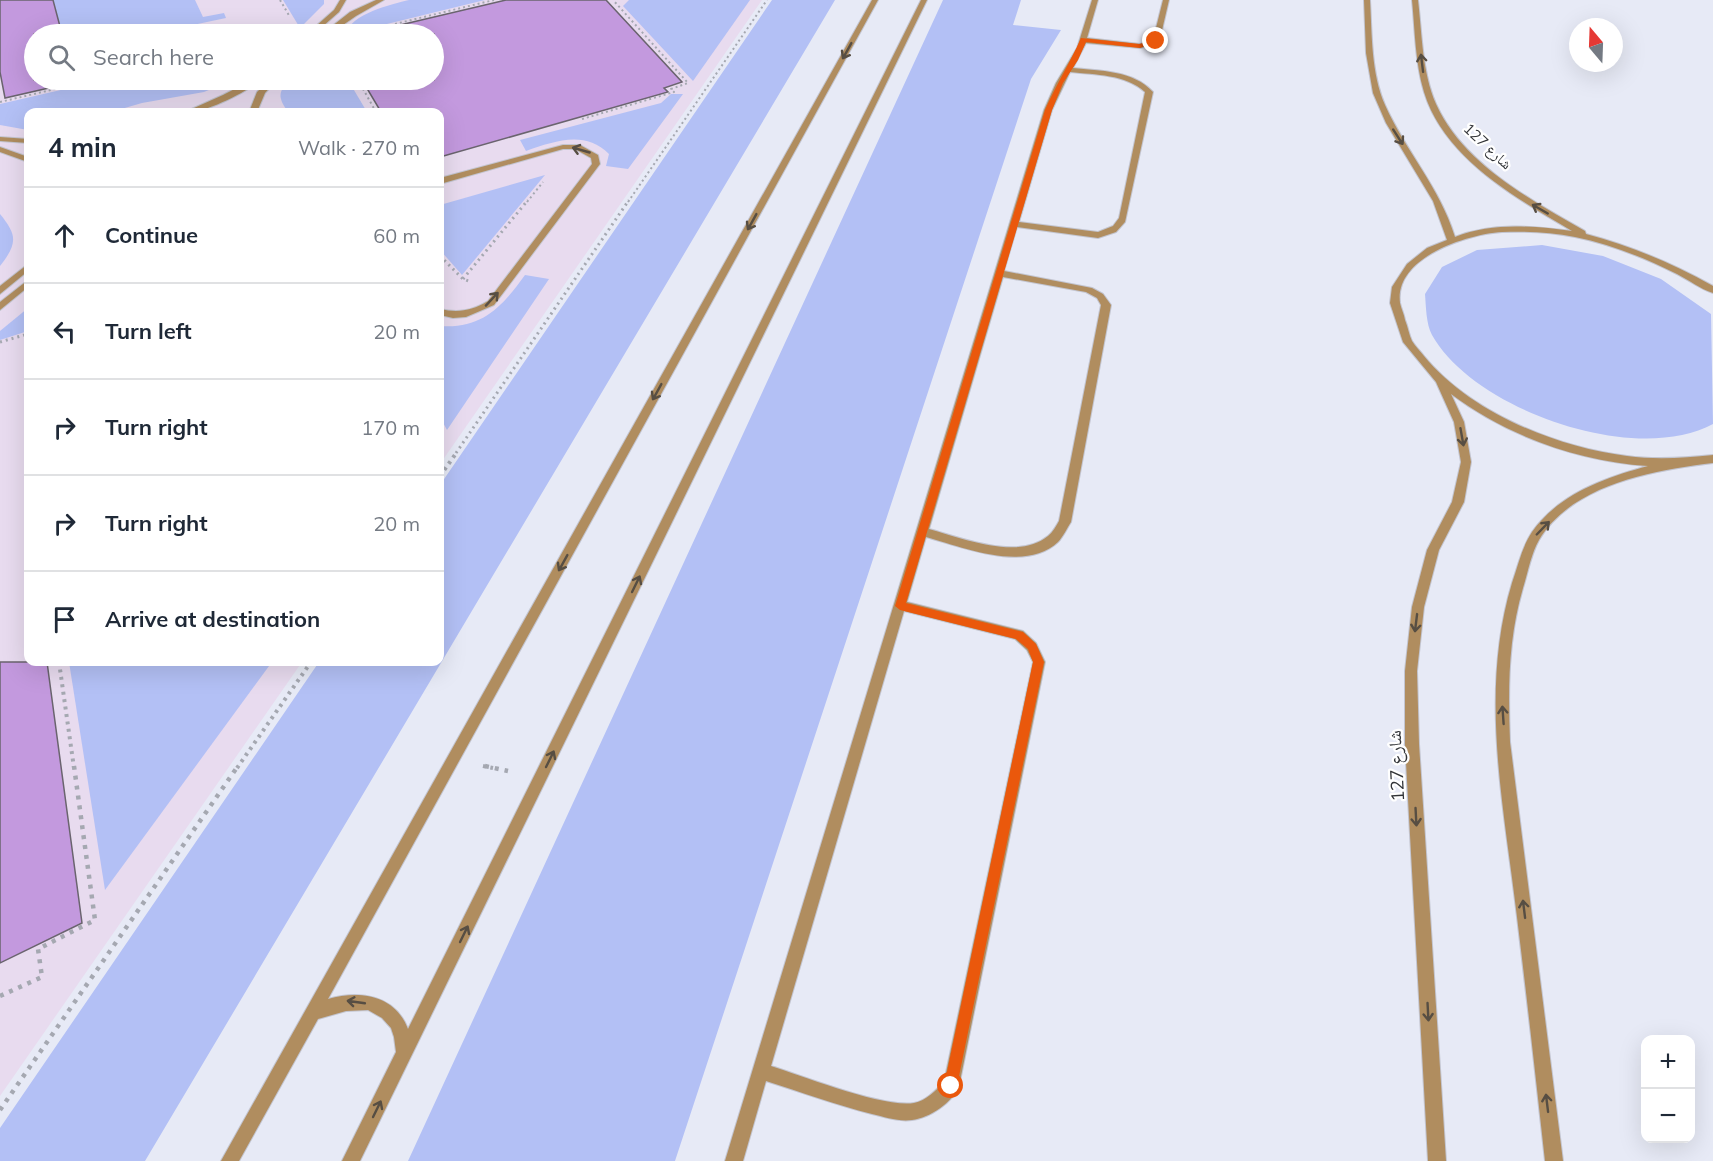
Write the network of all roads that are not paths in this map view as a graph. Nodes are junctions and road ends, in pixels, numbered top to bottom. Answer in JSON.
{"nodes":[{"id":1,"x":343,"y":0,"type":"edge"},
{"id":2,"x":381,"y":0,"type":"edge"},
{"id":3,"x":875,"y":0,"type":"edge"},
{"id":4,"x":924,"y":0,"type":"edge"},
{"id":5,"x":1095,"y":0,"type":"edge"},
{"id":6,"x":1167,"y":0,"type":"edge"},
{"id":7,"x":1367,"y":0,"type":"edge"},
{"id":8,"x":1415,"y":0,"type":"edge"},
{"id":9,"x":321,"y":24,"type":"edge"},
{"id":10,"x":339,"y":24,"type":"edge"},
{"id":11,"x":1083,"y":40,"type":"junction"},
{"id":12,"x":1068,"y":70,"type":"junction"},
{"id":13,"x":240,"y":90,"type":"edge"},
{"id":14,"x":263,"y":90,"type":"edge"},
{"id":15,"x":200,"y":108,"type":"edge"},
{"id":16,"x":255,"y":108,"type":"edge"},
{"id":17,"x":0,"y":139,"type":"edge"},
{"id":18,"x":24,"y":141,"type":"edge"},
{"id":19,"x":0,"y":149,"type":"edge"},
{"id":20,"x":24,"y":158,"type":"edge"},
{"id":21,"x":444,"y":180,"type":"edge"},
{"id":22,"x":1013,"y":224,"type":"junction"},
{"id":23,"x":1591,"y":238,"type":"junction"},
{"id":24,"x":1451,"y":239,"type":"junction"},
{"id":25,"x":24,"y":270,"type":"edge"},
{"id":26,"x":998,"y":273,"type":"junction"},
{"id":27,"x":24,"y":286,"type":"edge"},
{"id":28,"x":1713,"y":290,"type":"edge"},
{"id":29,"x":0,"y":291,"type":"edge"},
{"id":30,"x":0,"y":307,"type":"edge"},
{"id":31,"x":444,"y":313,"type":"edge"},
{"id":32,"x":1441,"y":383,"type":"junction"},
{"id":33,"x":1713,"y":459,"type":"edge"},
{"id":34,"x":1670,"y":464,"type":"junction"},
{"id":35,"x":921,"y":531,"type":"junction"},
{"id":36,"x":900,"y":606,"type":"junction"},
{"id":37,"x":312,"y":1013,"type":"junction"},
{"id":38,"x":405,"y":1054,"type":"junction"},
{"id":39,"x":761,"y":1071,"type":"junction"},
{"id":40,"x":230,"y":1161,"type":"edge"},
{"id":41,"x":351,"y":1161,"type":"edge"},
{"id":42,"x":734,"y":1161,"type":"edge"},
{"id":43,"x":1437,"y":1161,"type":"edge"},
{"id":44,"x":1554,"y":1161,"type":"edge"}],
"edges":[{"from":1,"to":9,"type":"street"},
{"from":2,"to":10,"type":"street"},
{"from":3,"to":37,"type":"street","one_way":true},
{"from":38,"to":4,"type":"street","one_way":true},
{"from":5,"to":11,"type":"street"},
{"from":6,"to":11,"type":"street"},
{"from":7,"to":24,"type":"street","one_way":true},
{"from":23,"to":8,"type":"street","name":"شارع 127","one_way":true},
{"from":11,"to":12,"type":"street"},
{"from":12,"to":22,"type":"street"},
{"from":12,"to":22,"type":"street"},
{"from":13,"to":15,"type":"street"},
{"from":14,"to":16,"type":"street"},
{"from":17,"to":18,"type":"street"},
{"from":19,"to":20,"type":"street"},
{"from":31,"to":21,"type":"street","one_way":true},
{"from":22,"to":26,"type":"street"},
{"from":23,"to":24,"type":"street"},
{"from":23,"to":28,"type":"street"},
{"from":24,"to":32,"type":"street"},
{"from":25,"to":29,"type":"street"},
{"from":26,"to":35,"type":"street"},
{"from":26,"to":35,"type":"street"},
{"from":27,"to":30,"type":"street"},
{"from":32,"to":34,"type":"street"},
{"from":32,"to":43,"type":"street","name":"شارع 127","one_way":true},
{"from":33,"to":34,"type":"street"},
{"from":44,"to":34,"type":"street","one_way":true},
{"from":35,"to":36,"type":"street"},
{"from":36,"to":39,"type":"street"},
{"from":36,"to":39,"type":"street"},
{"from":38,"to":37,"type":"street","one_way":true},
{"from":37,"to":40,"type":"street"},
{"from":41,"to":38,"type":"street","one_way":true},
{"from":39,"to":42,"type":"street"}]}
